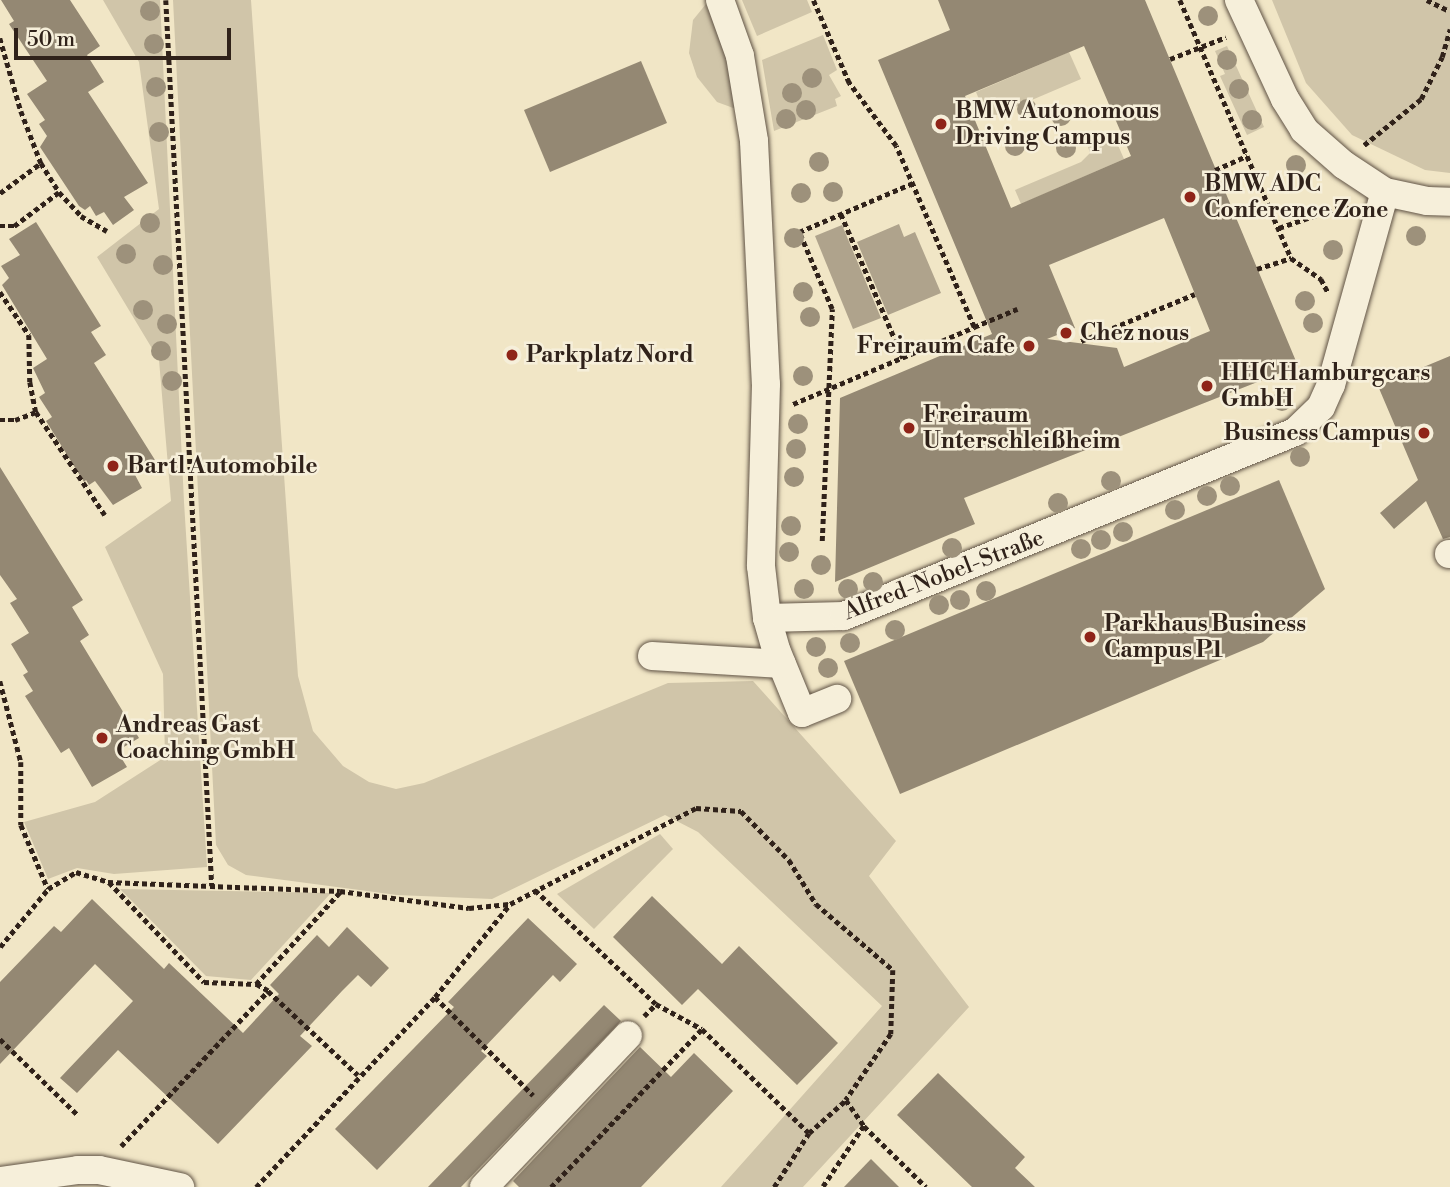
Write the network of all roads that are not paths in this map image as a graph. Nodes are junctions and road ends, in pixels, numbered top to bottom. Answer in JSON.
{"nodes":[{"id":1,"x":720,"y":0,"type":"edge"},
{"id":2,"x":1239,"y":0,"type":"edge"},
{"id":3,"x":1385,"y":192,"type":"junction"},
{"id":4,"x":1450,"y":202,"type":"edge"},
{"id":5,"x":767,"y":618,"type":"junction"},
{"id":6,"x":652,"y":656,"type":"dead end"},
{"id":7,"x":782,"y":664,"type":"junction"},
{"id":8,"x":837,"y":699,"type":"dead end"},
{"id":9,"x":628,"y":1035,"type":"dead end"},
{"id":10,"x":0,"y":1181,"type":"edge"},
{"id":11,"x":180,"y":1187,"type":"edge"},
{"id":12,"x":484,"y":1187,"type":"edge"}],
"edges":[{"from":1,"to":5,"type":"street"},
{"from":2,"to":3,"type":"street"},
{"from":3,"to":4,"type":"street"},
{"from":3,"to":5,"type":"street","name":"Alfred-Nobel-Straße"},
{"from":5,"to":7,"type":"street"},
{"from":6,"to":7,"type":"street"},
{"from":7,"to":8,"type":"street"},
{"from":9,"to":12,"type":"street"},
{"from":10,"to":11,"type":"street"}]}
